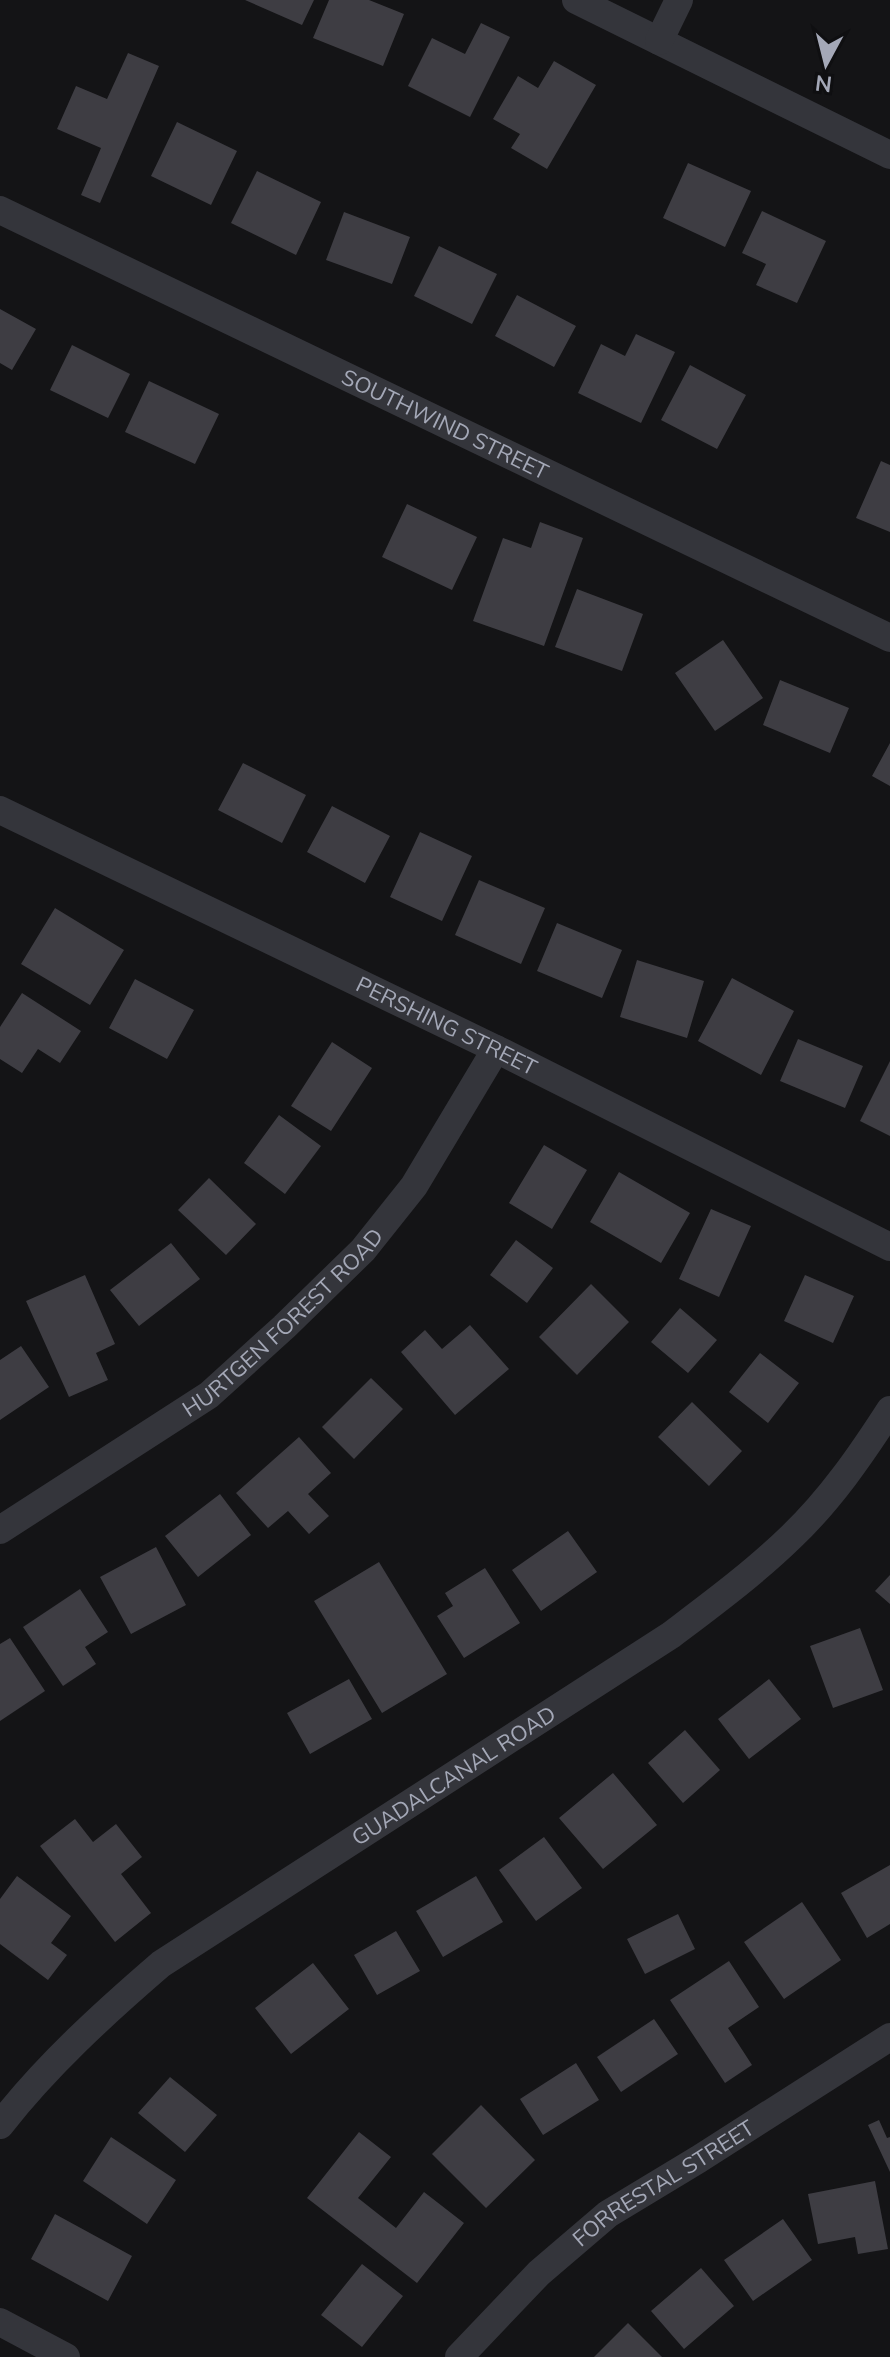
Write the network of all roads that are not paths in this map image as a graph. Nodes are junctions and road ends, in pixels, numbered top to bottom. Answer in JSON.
{"nodes":[{"id":1,"x":576,"y":0,"type":"edge"},
{"id":2,"x":679,"y":0,"type":"edge"},
{"id":3,"x":659,"y":41,"type":"junction"},
{"id":4,"x":890,"y":155,"type":"edge"},
{"id":5,"x":0,"y":210,"type":"edge"},
{"id":6,"x":890,"y":638,"type":"edge"},
{"id":7,"x":0,"y":810,"type":"edge"},
{"id":8,"x":496,"y":1049,"type":"junction"},
{"id":9,"x":890,"y":1247,"type":"edge"},
{"id":10,"x":890,"y":1410,"type":"edge"},
{"id":11,"x":0,"y":1530,"type":"edge"},
{"id":12,"x":890,"y":2037,"type":"edge"},
{"id":13,"x":0,"y":2125,"type":"edge"},
{"id":14,"x":0,"y":2322,"type":"edge"},
{"id":15,"x":66,"y":2357,"type":"edge"},
{"id":16,"x":459,"y":2357,"type":"edge"}],
"edges":[{"from":1,"to":3,"type":"street"},
{"from":2,"to":3,"type":"street"},
{"from":3,"to":4,"type":"street"},
{"from":5,"to":6,"type":"street","name":"SOUTHWIND STREET"},
{"from":7,"to":8,"type":"street","name":"PERSHING STREET"},
{"from":8,"to":9,"type":"street","name":"PERSHING STREET"},
{"from":8,"to":11,"type":"street","name":"HURTGEN FOREST ROAD"},
{"from":10,"to":13,"type":"street","name":"GUADALCANAL ROAD"},
{"from":12,"to":16,"type":"street","name":"FORRESTAL STREET"},
{"from":14,"to":15,"type":"street"}]}
